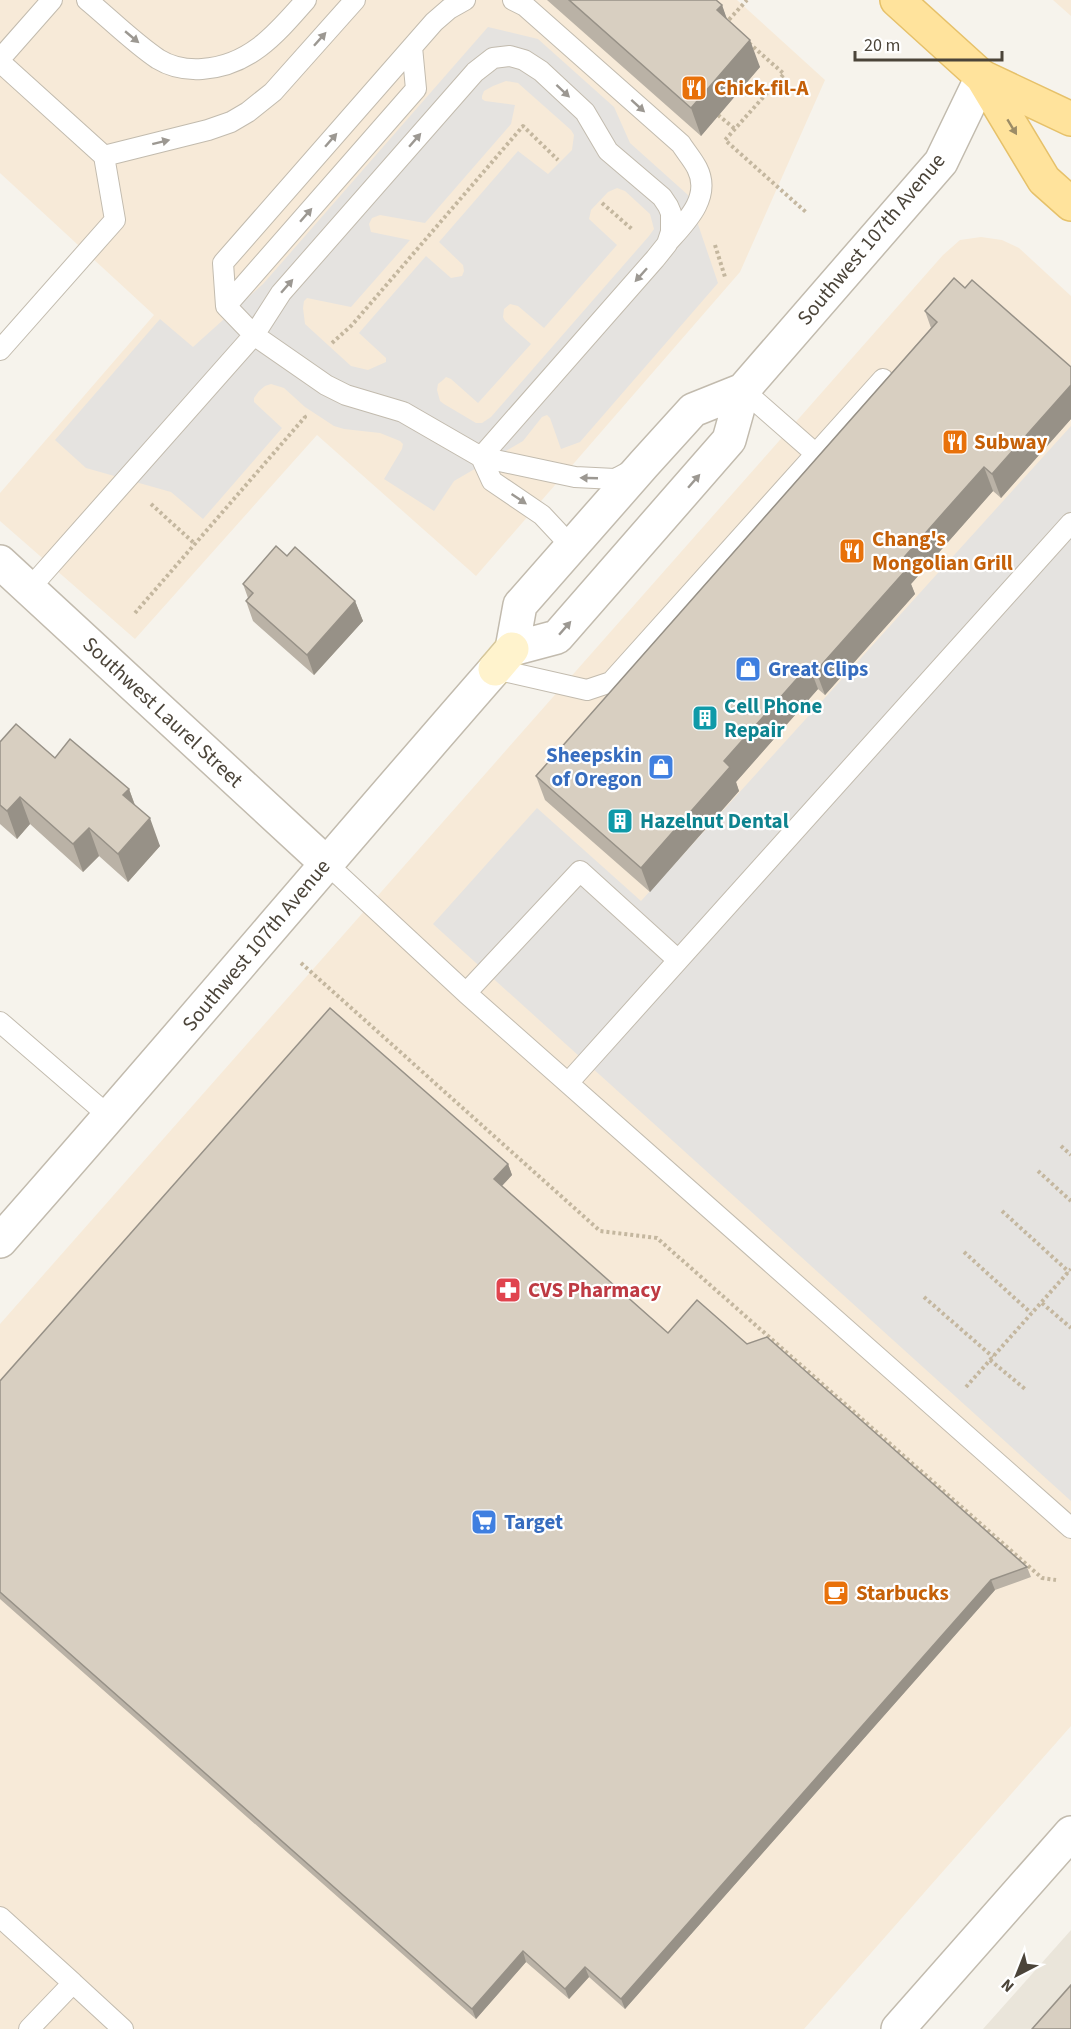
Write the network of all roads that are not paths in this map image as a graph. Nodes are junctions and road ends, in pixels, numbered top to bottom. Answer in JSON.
{"nodes":[{"id":1,"x":52,"y":0,"type":"edge"},
{"id":2,"x":87,"y":0,"type":"edge"},
{"id":3,"x":306,"y":0,"type":"edge"},
{"id":4,"x":355,"y":0,"type":"edge"},
{"id":5,"x":465,"y":0,"type":"edge"},
{"id":6,"x":513,"y":0,"type":"edge"},
{"id":7,"x":897,"y":0,"type":"edge"},
{"id":8,"x":412,"y":47,"type":"junction"},
{"id":9,"x":0,"y":60,"type":"edge"},
{"id":10,"x":982,"y":77,"type":"junction"},
{"id":11,"x":1071,"y":119,"type":"edge"},
{"id":12,"x":104,"y":156,"type":"junction"},
{"id":13,"x":1071,"y":204,"type":"edge"},
{"id":14,"x":667,"y":244,"type":"junction"},
{"id":15,"x":226,"y":306,"type":"junction"},
{"id":16,"x":254,"y":335,"type":"junction"},
{"id":17,"x":0,"y":350,"type":"edge"},
{"id":18,"x":883,"y":379,"type":"edge"},
{"id":19,"x":743,"y":390,"type":"junction"},
{"id":20,"x":816,"y":454,"type":"junction"},
{"id":21,"x":481,"y":457,"type":"junction"},
{"id":22,"x":644,"y":464,"type":"junction"},
{"id":23,"x":1071,"y":523,"type":"edge"},
{"id":24,"x":571,"y":546,"type":"junction"},
{"id":25,"x":0,"y":562,"type":"edge"},
{"id":26,"x":30,"y":588,"type":"junction"},
{"id":27,"x":504,"y":659,"type":"junction"},
{"id":28,"x":326,"y":862,"type":"junction"},
{"id":29,"x":678,"y":960,"type":"junction"},
{"id":30,"x":466,"y":993,"type":"junction"},
{"id":31,"x":0,"y":1022,"type":"edge"},
{"id":32,"x":568,"y":1083,"type":"junction"},
{"id":33,"x":110,"y":1117,"type":"junction"},
{"id":34,"x":0,"y":1241,"type":"edge"},
{"id":35,"x":1071,"y":1528,"type":"edge"},
{"id":36,"x":1071,"y":1833,"type":"edge"},
{"id":37,"x":0,"y":1917,"type":"edge"},
{"id":38,"x":73,"y":1983,"type":"junction"},
{"id":39,"x":29,"y":2029,"type":"edge"},
{"id":40,"x":123,"y":2029,"type":"edge"},
{"id":41,"x":898,"y":2029,"type":"edge"}],
"edges":[{"from":1,"to":9,"type":"lane"},
{"from":2,"to":3,"type":"lane","one_way":true},
{"from":12,"to":4,"type":"lane","one_way":true},
{"from":5,"to":8,"type":"lane"},
{"from":6,"to":14,"type":"lane","one_way":true},
{"from":7,"to":10,"type":"main road"},
{"from":15,"to":8,"type":"lane","one_way":true},
{"from":15,"to":8,"type":"lane","one_way":true},
{"from":9,"to":12,"type":"lane"},
{"from":10,"to":11,"type":"main road"},
{"from":10,"to":13,"type":"main road","one_way":true},
{"from":10,"to":19,"type":"street","name":"Southwest 107th Avenue"},
{"from":12,"to":17,"type":"lane"},
{"from":16,"to":14,"type":"lane","one_way":true},
{"from":14,"to":21,"type":"lane","one_way":true},
{"from":15,"to":16,"type":"lane"},
{"from":16,"to":21,"type":"lane"},
{"from":16,"to":26,"type":"lane"},
{"from":18,"to":20,"type":"lane"},
{"from":19,"to":20,"type":"lane"},
{"from":19,"to":22,"type":"street","name":"Southwest 107th Avenue"},
{"from":27,"to":19,"type":"street","name":"Southwest 107th Avenue","one_way":true},
{"from":20,"to":27,"type":"lane"},
{"from":22,"to":21,"type":"lane","one_way":true},
{"from":21,"to":24,"type":"lane","one_way":true},
{"from":22,"to":24,"type":"street","name":"Southwest 107th Avenue"},
{"from":23,"to":29,"type":"lane"},
{"from":24,"to":27,"type":"street","name":"Southwest 107th Avenue"},
{"from":25,"to":26,"type":"street","name":"Southwest Laurel Street"},
{"from":26,"to":28,"type":"street","name":"Southwest Laurel Street"},
{"from":27,"to":28,"type":"street","name":"Southwest 107th Avenue"},
{"from":28,"to":30,"type":"lane"},
{"from":28,"to":33,"type":"street","name":"Southwest 107th Avenue"},
{"from":29,"to":30,"type":"lane"},
{"from":29,"to":32,"type":"lane"},
{"from":30,"to":32,"type":"lane"},
{"from":31,"to":33,"type":"lane"},
{"from":32,"to":35,"type":"lane"},
{"from":33,"to":34,"type":"street","name":"Southwest 107th Avenue"},
{"from":36,"to":41,"type":"street"},
{"from":37,"to":38,"type":"lane"},
{"from":38,"to":39,"type":"lane"},
{"from":38,"to":40,"type":"lane"}]}
